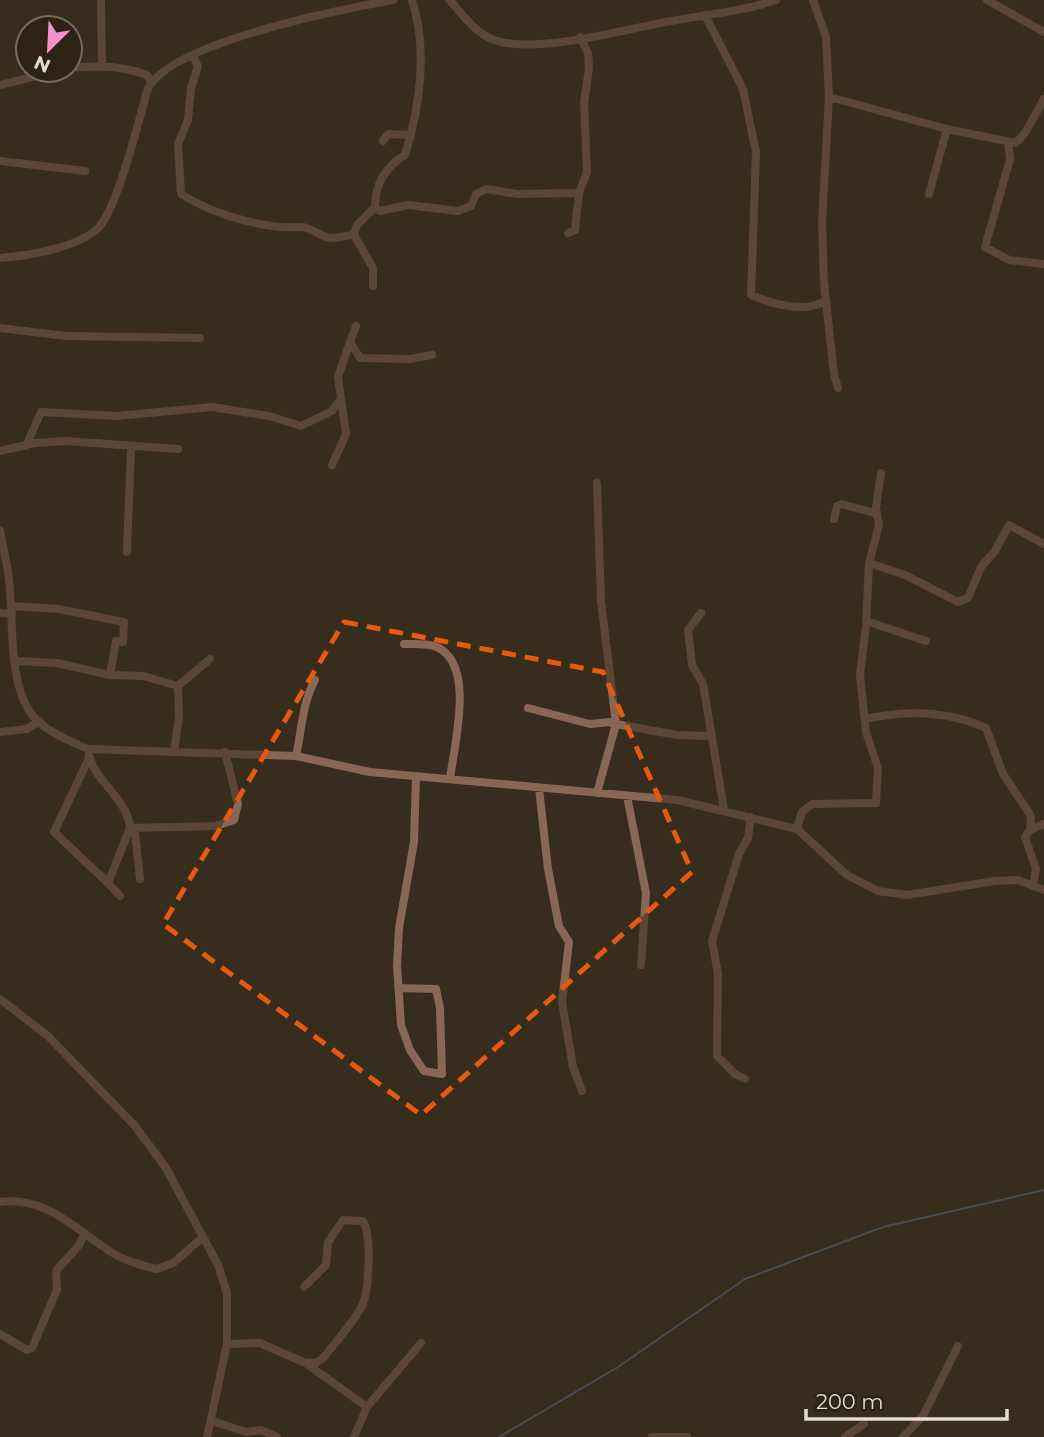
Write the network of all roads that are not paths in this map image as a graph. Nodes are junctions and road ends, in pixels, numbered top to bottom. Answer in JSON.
{"nodes":[{"id":1,"x":101,"y":0,"type":"edge"},
{"id":2,"x":393,"y":0,"type":"edge"},
{"id":3,"x":412,"y":0,"type":"edge"},
{"id":4,"x":449,"y":0,"type":"edge"},
{"id":5,"x":776,"y":0,"type":"edge"},
{"id":6,"x":813,"y":0,"type":"edge"},
{"id":7,"x":987,"y":0,"type":"edge"},
{"id":8,"x":705,"y":15,"type":"junction"},
{"id":9,"x":1044,"y":32,"type":"edge"},
{"id":10,"x":580,"y":37,"type":"junction"},
{"id":11,"x":193,"y":57,"type":"junction"},
{"id":12,"x":102,"y":66,"type":"junction"},
{"id":13,"x":84,"y":67,"type":"edge"},
{"id":14,"x":151,"y":82,"type":"junction"},
{"id":15,"x":829,"y":97,"type":"junction"},
{"id":16,"x":1044,"y":99,"type":"edge"},
{"id":17,"x":947,"y":130,"type":"junction"},
{"id":18,"x":411,"y":135,"type":"junction"},
{"id":19,"x":383,"y":141,"type":"dead end"},
{"id":20,"x":1008,"y":142,"type":"junction"},
{"id":21,"x":0,"y":162,"type":"edge"},
{"id":22,"x":85,"y":171,"type":"dead end"},
{"id":23,"x":579,"y":193,"type":"junction"},
{"id":24,"x":929,"y":194,"type":"dead end"},
{"id":25,"x":375,"y":207,"type":"junction"},
{"id":26,"x":568,"y":233,"type":"dead end"},
{"id":27,"x":354,"y":235,"type":"junction"},
{"id":28,"x":0,"y":258,"type":"edge"},
{"id":29,"x":1044,"y":264,"type":"edge"},
{"id":30,"x":373,"y":286,"type":"dead end"},
{"id":31,"x":826,"y":300,"type":"junction"},
{"id":32,"x":356,"y":326,"type":"dead end"},
{"id":33,"x":0,"y":328,"type":"edge"},
{"id":34,"x":200,"y":338,"type":"dead end"},
{"id":35,"x":350,"y":342,"type":"junction"},
{"id":36,"x":432,"y":355,"type":"dead end"},
{"id":37,"x":838,"y":388,"type":"dead end"},
{"id":38,"x":341,"y":399,"type":"junction"},
{"id":39,"x":26,"y":446,"type":"junction"},
{"id":40,"x":131,"y":447,"type":"junction"},
{"id":41,"x":178,"y":449,"type":"dead end"},
{"id":42,"x":0,"y":451,"type":"edge"},
{"id":43,"x":332,"y":465,"type":"dead end"},
{"id":44,"x":881,"y":473,"type":"dead end"},
{"id":45,"x":597,"y":483,"type":"dead end"},
{"id":46,"x":876,"y":508,"type":"junction"},
{"id":47,"x":834,"y":519,"type":"dead end"},
{"id":48,"x":0,"y":531,"type":"edge"},
{"id":49,"x":1044,"y":544,"type":"edge"},
{"id":50,"x":127,"y":552,"type":"dead end"},
{"id":51,"x":869,"y":563,"type":"junction"},
{"id":52,"x":12,"y":610,"type":"junction"},
{"id":53,"x":0,"y":613,"type":"edge"},
{"id":54,"x":701,"y":613,"type":"dead end"},
{"id":55,"x":866,"y":621,"type":"junction"},
{"id":56,"x":926,"y":641,"type":"dead end"},
{"id":57,"x":404,"y":644,"type":"dead end"},
{"id":58,"x":209,"y":659,"type":"dead end"},
{"id":59,"x":15,"y":661,"type":"junction"},
{"id":60,"x":110,"y":674,"type":"junction"},
{"id":61,"x":314,"y":680,"type":"dead end"},
{"id":62,"x":178,"y":686,"type":"junction"},
{"id":63,"x":528,"y":708,"type":"dead end"},
{"id":64,"x":865,"y":719,"type":"junction"},
{"id":65,"x":40,"y":721,"type":"junction"},
{"id":66,"x":616,"y":725,"type":"junction"},
{"id":67,"x":0,"y":732,"type":"edge"},
{"id":68,"x":712,"y":736,"type":"junction"},
{"id":69,"x":174,"y":752,"type":"junction"},
{"id":70,"x":225,"y":752,"type":"junction"},
{"id":71,"x":88,"y":754,"type":"junction"},
{"id":72,"x":296,"y":756,"type":"junction"},
{"id":73,"x":416,"y":777,"type":"junction"},
{"id":74,"x":450,"y":779,"type":"junction"},
{"id":75,"x":540,"y":788,"type":"junction"},
{"id":76,"x":597,"y":793,"type":"junction"},
{"id":77,"x":627,"y":796,"type":"junction"},
{"id":78,"x":724,"y":810,"type":"junction"},
{"id":79,"x":751,"y":817,"type":"junction"},
{"id":80,"x":1044,"y":824,"type":"edge"},
{"id":81,"x":130,"y":828,"type":"junction"},
{"id":82,"x":797,"y":829,"type":"junction"},
{"id":83,"x":1030,"y":830,"type":"junction"},
{"id":84,"x":140,"y":879,"type":"dead end"},
{"id":85,"x":108,"y":883,"type":"junction"},
{"id":86,"x":1033,"y":884,"type":"junction"},
{"id":87,"x":1044,"y":890,"type":"edge"},
{"id":88,"x":120,"y":896,"type":"dead end"},
{"id":89,"x":641,"y":965,"type":"dead end"},
{"id":90,"x":400,"y":988,"type":"junction"},
{"id":91,"x":0,"y":1000,"type":"edge"},
{"id":92,"x":746,"y":1079,"type":"dead end"},
{"id":93,"x":582,"y":1091,"type":"dead end"},
{"id":94,"x":0,"y":1202,"type":"edge"},
{"id":95,"x":85,"y":1233,"type":"junction"},
{"id":96,"x":202,"y":1238,"type":"junction"},
{"id":97,"x":304,"y":1287,"type":"dead end"},
{"id":98,"x":0,"y":1334,"type":"edge"},
{"id":99,"x":227,"y":1343,"type":"junction"},
{"id":100,"x":421,"y":1343,"type":"dead end"},
{"id":101,"x":958,"y":1346,"type":"dead end"},
{"id":102,"x":303,"y":1362,"type":"junction"},
{"id":103,"x":367,"y":1407,"type":"junction"},
{"id":104,"x":212,"y":1421,"type":"junction"},
{"id":105,"x":864,"y":1424,"type":"dead end"},
{"id":106,"x":207,"y":1437,"type":"edge"},
{"id":107,"x":277,"y":1437,"type":"edge"},
{"id":108,"x":354,"y":1437,"type":"edge"},
{"id":109,"x":652,"y":1437,"type":"edge"},
{"id":110,"x":687,"y":1437,"type":"edge"},
{"id":111,"x":845,"y":1437,"type":"edge"},
{"id":112,"x":903,"y":1437,"type":"edge"}],
"edges":[{"from":1,"to":12,"type":"street"},
{"from":2,"to":11,"type":"street"},
{"from":3,"to":18,"type":"street"},
{"from":4,"to":10,"type":"street"},
{"from":5,"to":8,"type":"street"},
{"from":6,"to":15,"type":"street"},
{"from":7,"to":9,"type":"street"},
{"from":8,"to":10,"type":"street"},
{"from":8,"to":31,"type":"street"},
{"from":10,"to":23,"type":"street"},
{"from":11,"to":14,"type":"street"},
{"from":11,"to":27,"type":"street"},
{"from":12,"to":13,"type":"street"},
{"from":12,"to":14,"type":"street"},
{"from":14,"to":28,"type":"street"},
{"from":15,"to":17,"type":"street"},
{"from":15,"to":31,"type":"street"},
{"from":16,"to":20,"type":"street"},
{"from":17,"to":20,"type":"street"},
{"from":17,"to":24,"type":"street"},
{"from":18,"to":19,"type":"street"},
{"from":18,"to":25,"type":"street"},
{"from":20,"to":29,"type":"street"},
{"from":21,"to":22,"type":"street"},
{"from":23,"to":25,"type":"street"},
{"from":23,"to":26,"type":"street"},
{"from":25,"to":27,"type":"street"},
{"from":27,"to":30,"type":"street"},
{"from":31,"to":37,"type":"street"},
{"from":32,"to":35,"type":"street"},
{"from":33,"to":34,"type":"street"},
{"from":35,"to":36,"type":"street"},
{"from":35,"to":38,"type":"street"},
{"from":38,"to":39,"type":"street"},
{"from":38,"to":43,"type":"street"},
{"from":39,"to":40,"type":"street"},
{"from":39,"to":42,"type":"street"},
{"from":40,"to":41,"type":"street"},
{"from":40,"to":50,"type":"street"},
{"from":44,"to":46,"type":"street"},
{"from":45,"to":66,"type":"street"},
{"from":46,"to":47,"type":"street"},
{"from":46,"to":51,"type":"street"},
{"from":48,"to":52,"type":"street"},
{"from":49,"to":51,"type":"street"},
{"from":51,"to":55,"type":"street"},
{"from":52,"to":53,"type":"street"},
{"from":52,"to":59,"type":"street"},
{"from":52,"to":60,"type":"street"},
{"from":54,"to":68,"type":"street"},
{"from":55,"to":56,"type":"street"},
{"from":55,"to":64,"type":"street"},
{"from":57,"to":74,"type":"street"},
{"from":58,"to":62,"type":"street"},
{"from":59,"to":60,"type":"street"},
{"from":59,"to":65,"type":"street"},
{"from":60,"to":62,"type":"street"},
{"from":61,"to":72,"type":"street"},
{"from":62,"to":69,"type":"street"},
{"from":63,"to":66,"type":"street"},
{"from":64,"to":82,"type":"street"},
{"from":64,"to":83,"type":"street"},
{"from":65,"to":67,"type":"street"},
{"from":65,"to":71,"type":"street"},
{"from":66,"to":68,"type":"street"},
{"from":66,"to":76,"type":"street"},
{"from":68,"to":78,"type":"street"},
{"from":69,"to":70,"type":"street"},
{"from":69,"to":71,"type":"street"},
{"from":70,"to":72,"type":"street"},
{"from":70,"to":81,"type":"street"},
{"from":71,"to":81,"type":"street"},
{"from":71,"to":85,"type":"street"},
{"from":72,"to":73,"type":"street"},
{"from":73,"to":74,"type":"street"},
{"from":73,"to":90,"type":"street"},
{"from":74,"to":75,"type":"street"},
{"from":75,"to":76,"type":"street"},
{"from":75,"to":93,"type":"street"},
{"from":76,"to":77,"type":"street"},
{"from":77,"to":78,"type":"street"},
{"from":77,"to":89,"type":"street"},
{"from":78,"to":79,"type":"street"},
{"from":79,"to":82,"type":"street"},
{"from":79,"to":92,"type":"street"},
{"from":80,"to":83,"type":"street"},
{"from":81,"to":84,"type":"street"},
{"from":81,"to":85,"type":"street"},
{"from":82,"to":86,"type":"street"},
{"from":83,"to":86,"type":"street"},
{"from":85,"to":88,"type":"street"},
{"from":86,"to":87,"type":"street"},
{"from":90,"to":90,"type":"street"},
{"from":91,"to":96,"type":"street"},
{"from":94,"to":95,"type":"street"},
{"from":95,"to":96,"type":"street"},
{"from":95,"to":98,"type":"street"},
{"from":96,"to":99,"type":"street"},
{"from":97,"to":102,"type":"street"},
{"from":99,"to":102,"type":"street"},
{"from":99,"to":104,"type":"street"},
{"from":100,"to":103,"type":"street"},
{"from":101,"to":112,"type":"street"},
{"from":102,"to":103,"type":"street"},
{"from":103,"to":108,"type":"street"},
{"from":104,"to":106,"type":"street"},
{"from":104,"to":107,"type":"street"},
{"from":105,"to":111,"type":"street"},
{"from":109,"to":110,"type":"street"}]}
